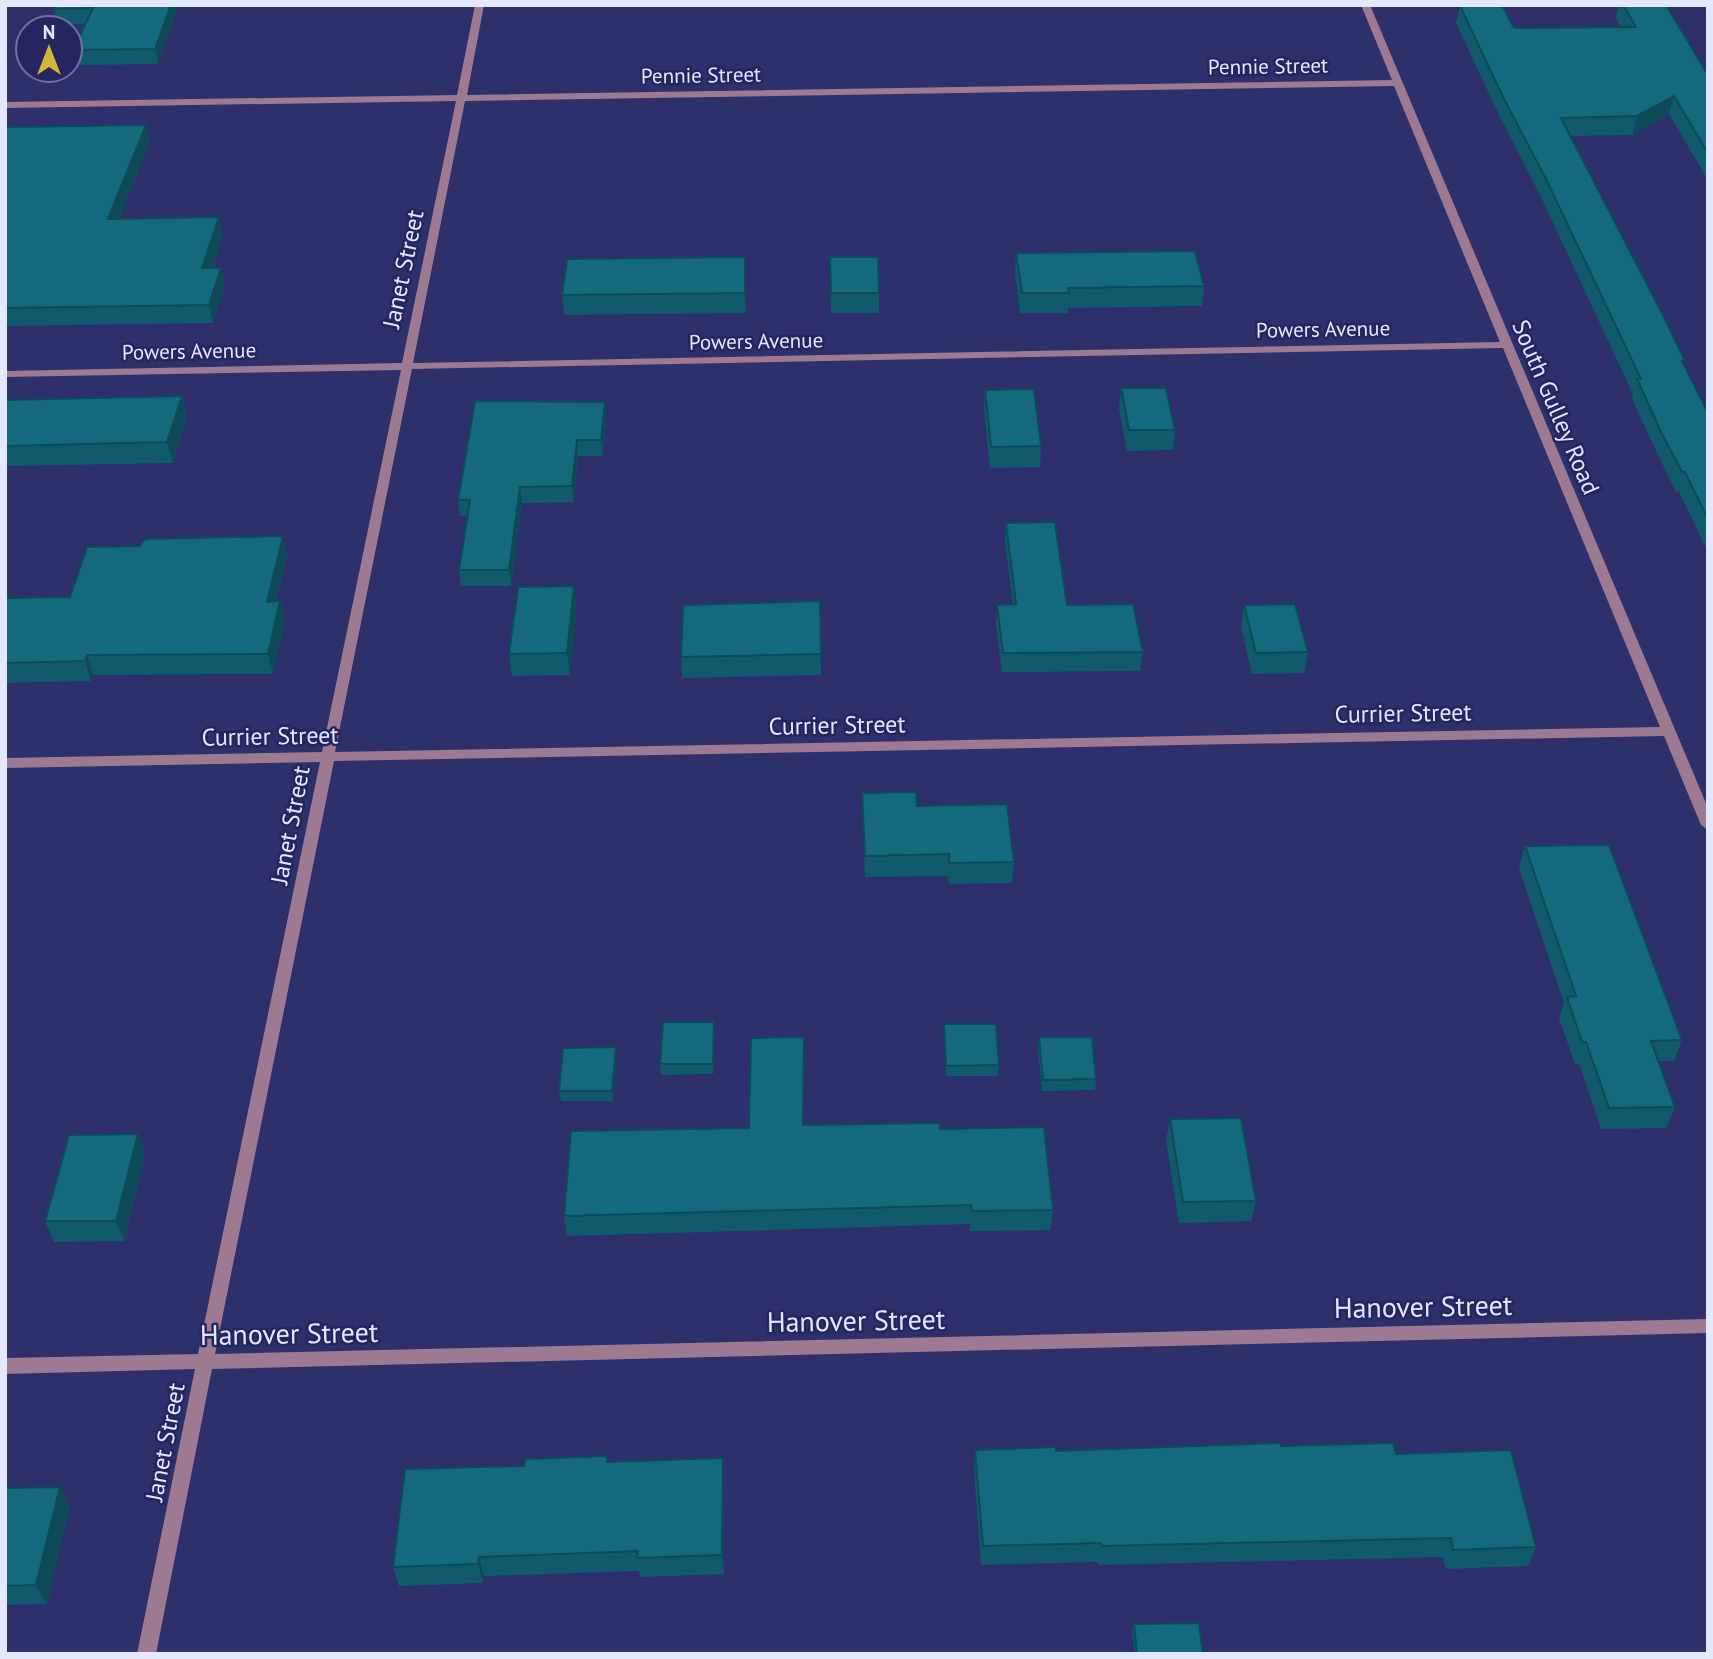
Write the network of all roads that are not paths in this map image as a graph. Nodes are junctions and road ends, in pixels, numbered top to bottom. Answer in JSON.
{"nodes":[{"id":1,"x":480,"y":5,"type":"edge"},
{"id":2,"x":1366,"y":5,"type":"edge"},
{"id":3,"x":1398,"y":83,"type":"junction"},
{"id":4,"x":462,"y":98,"type":"junction"},
{"id":5,"x":5,"y":105,"type":"edge"},
{"id":6,"x":1508,"y":345,"type":"junction"},
{"id":7,"x":406,"y":367,"type":"junction"},
{"id":8,"x":5,"y":374,"type":"edge"},
{"id":9,"x":1669,"y":731,"type":"junction"},
{"id":10,"x":327,"y":757,"type":"junction"},
{"id":11,"x":5,"y":763,"type":"edge"},
{"id":12,"x":1708,"y":825,"type":"edge"},
{"id":13,"x":1708,"y":1326,"type":"edge"},
{"id":14,"x":204,"y":1362,"type":"junction"},
{"id":15,"x":5,"y":1366,"type":"edge"},
{"id":16,"x":146,"y":1654,"type":"edge"}],
"edges":[{"from":1,"to":4,"type":"street","name":"Janet Street"},
{"from":2,"to":3,"type":"street","name":"South Gulley Road"},
{"from":3,"to":4,"type":"street","name":"Pennie Street"},
{"from":3,"to":6,"type":"street","name":"South Gulley Road"},
{"from":4,"to":5,"type":"street","name":"Pennie Street"},
{"from":4,"to":7,"type":"street","name":"Janet Street"},
{"from":6,"to":7,"type":"street","name":"Powers Avenue"},
{"from":6,"to":9,"type":"street","name":"South Gulley Road"},
{"from":7,"to":8,"type":"street","name":"Powers Avenue"},
{"from":7,"to":10,"type":"street","name":"Janet Street"},
{"from":9,"to":10,"type":"street","name":"Currier Street"},
{"from":9,"to":12,"type":"street","name":"South Gulley Road"},
{"from":10,"to":11,"type":"street","name":"Currier Street"},
{"from":10,"to":14,"type":"street","name":"Janet Street"},
{"from":13,"to":14,"type":"street","name":"Hanover Street"},
{"from":14,"to":15,"type":"street","name":"Hanover Street"},
{"from":14,"to":16,"type":"street","name":"Janet Street"}]}
